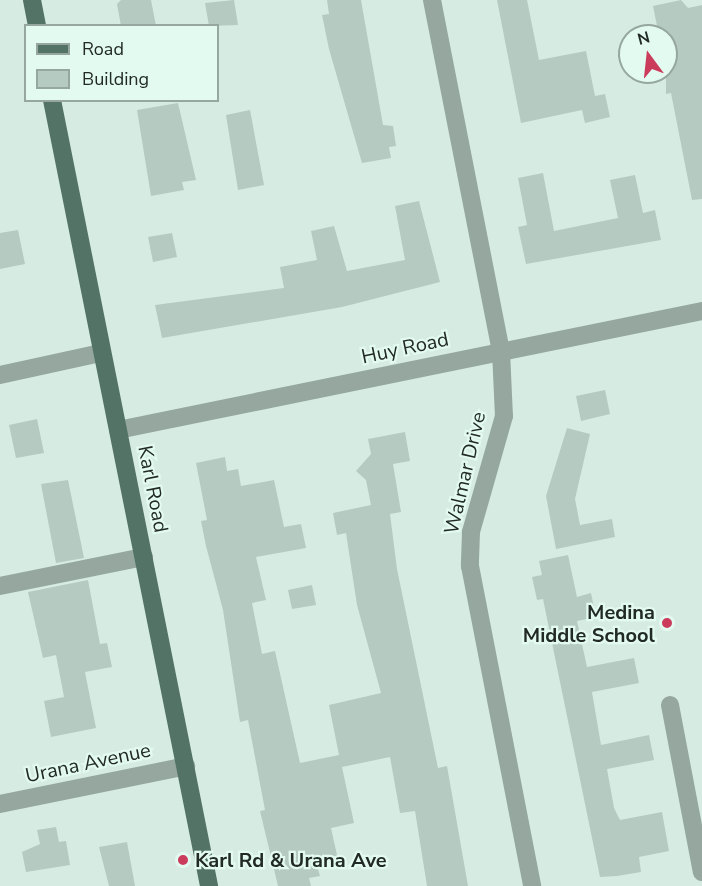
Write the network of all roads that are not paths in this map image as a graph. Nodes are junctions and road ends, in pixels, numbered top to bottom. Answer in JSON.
{"nodes":[{"id":1,"x":32,"y":0,"type":"edge"},
{"id":2,"x":432,"y":0,"type":"edge"},
{"id":3,"x":37,"y":24,"type":"edge"},
{"id":4,"x":52,"y":102,"type":"edge"},
{"id":5,"x":702,"y":311,"type":"edge"},
{"id":6,"x":501,"y":351,"type":"junction"},
{"id":7,"x":101,"y":353,"type":"junction"},
{"id":8,"x":0,"y":375,"type":"edge"},
{"id":9,"x":118,"y":430,"type":"junction"},
{"id":10,"x":144,"y":557,"type":"junction"},
{"id":11,"x":0,"y":586,"type":"edge"},
{"id":12,"x":670,"y":705,"type":"dead end"},
{"id":13,"x":186,"y":766,"type":"junction"},
{"id":14,"x":0,"y":804,"type":"edge"},
{"id":15,"x":702,"y":872,"type":"edge"},
{"id":16,"x":209,"y":886,"type":"edge"},
{"id":17,"x":532,"y":886,"type":"edge"}],
"edges":[{"from":1,"to":3,"type":"main road"},
{"from":2,"to":6,"type":"street","name":"Walmar Drive"},
{"from":4,"to":7,"type":"main road","name":"Karl Road"},
{"from":5,"to":6,"type":"street","name":"Huy Road"},
{"from":6,"to":9,"type":"street","name":"Huy Road"},
{"from":6,"to":17,"type":"street","name":"Walmar Drive"},
{"from":7,"to":8,"type":"street"},
{"from":7,"to":9,"type":"main road","name":"Karl Road"},
{"from":9,"to":10,"type":"main road","name":"Karl Road"},
{"from":10,"to":11,"type":"street"},
{"from":10,"to":13,"type":"main road","name":"Karl Road"},
{"from":12,"to":15,"type":"street"},
{"from":13,"to":14,"type":"street","name":"Urana Avenue"},
{"from":13,"to":16,"type":"main road","name":"Karl Road"}]}
